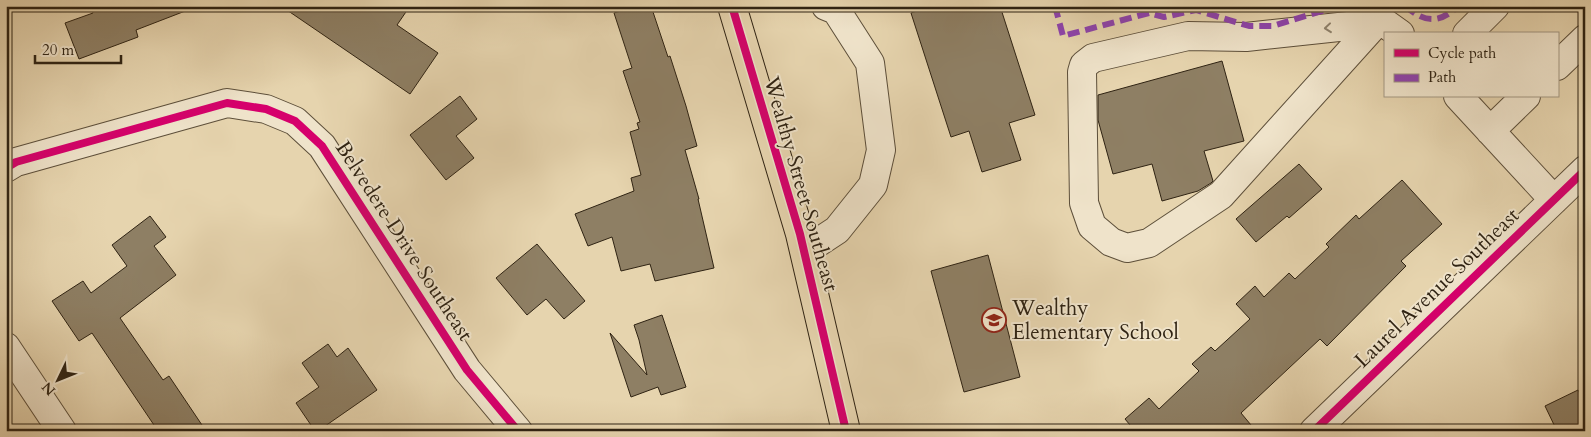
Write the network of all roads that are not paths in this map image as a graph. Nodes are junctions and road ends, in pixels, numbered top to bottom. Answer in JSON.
{"nodes":[{"id":1,"x":732,"y":6,"type":"edge"},
{"id":2,"x":826,"y":6,"type":"edge"},
{"id":3,"x":1495,"y":6,"type":"edge"},
{"id":4,"x":1388,"y":28,"type":"edge"},
{"id":5,"x":1469,"y":32,"type":"edge"},
{"id":6,"x":1585,"y":39,"type":"edge"},
{"id":7,"x":1558,"y":65,"type":"edge"},
{"id":8,"x":1460,"y":98,"type":"edge"},
{"id":9,"x":1524,"y":98,"type":"edge"},
{"id":10,"x":1490,"y":131,"type":"junction"},
{"id":11,"x":6,"y":168,"type":"edge"},
{"id":12,"x":1585,"y":170,"type":"edge"},
{"id":13,"x":1554,"y":200,"type":"junction"},
{"id":14,"x":805,"y":251,"type":"junction"},
{"id":15,"x":6,"y":347,"type":"edge"},
{"id":16,"x":62,"y":431,"type":"edge"},
{"id":17,"x":518,"y":431,"type":"edge"},
{"id":18,"x":846,"y":431,"type":"edge"},
{"id":19,"x":1314,"y":431,"type":"edge"}],
"edges":[{"from":1,"to":14,"type":"main road","name":"Wealthy Street Southeast"},
{"from":2,"to":14,"type":"street"},
{"from":3,"to":5,"type":"street"},
{"from":4,"to":4,"type":"street","one_way":true},
{"from":6,"to":7,"type":"street"},
{"from":8,"to":10,"type":"street"},
{"from":9,"to":10,"type":"street"},
{"from":10,"to":13,"type":"street"},
{"from":11,"to":17,"type":"street","name":"Belvedere Drive Southeast"},
{"from":12,"to":13,"type":"street","name":"Laurel Avenue Southeast"},
{"from":13,"to":19,"type":"street","name":"Laurel Avenue Southeast"},
{"from":14,"to":18,"type":"main road","name":"Wealthy Street Southeast"},
{"from":15,"to":16,"type":"street"}]}
